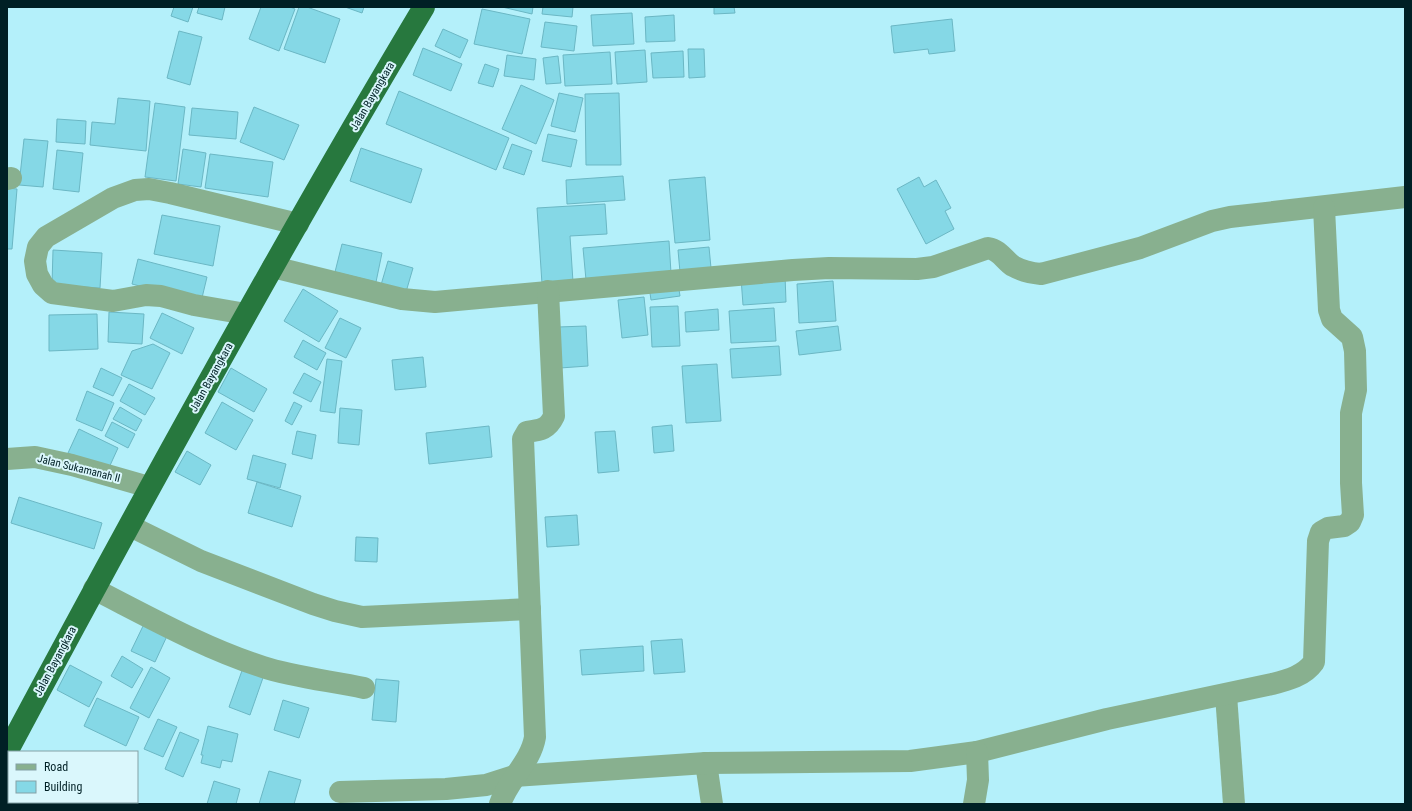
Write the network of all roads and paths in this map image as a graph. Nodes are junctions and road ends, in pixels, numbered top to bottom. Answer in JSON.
{"nodes":[{"id":1,"x":424,"y":7,"type":"edge"},
{"id":2,"x":1405,"y":197,"type":"edge"},
{"id":3,"x":1324,"y":208,"type":"junction"},
{"id":4,"x":298,"y":224,"type":"junction"},
{"id":5,"x":273,"y":267,"type":"junction"},
{"id":6,"x":548,"y":291,"type":"junction"},
{"id":7,"x":246,"y":314,"type":"junction"},
{"id":8,"x":7,"y":459,"type":"edge"},
{"id":9,"x":150,"y":487,"type":"junction"},
{"id":10,"x":130,"y":526,"type":"junction"},
{"id":11,"x":94,"y":588,"type":"junction"},
{"id":12,"x":530,"y":608,"type":"junction"},
{"id":13,"x":364,"y":688,"type":"dead end"},
{"id":14,"x":1226,"y":695,"type":"junction"},
{"id":15,"x":7,"y":752,"type":"edge"},
{"id":16,"x":977,"y":752,"type":"junction"},
{"id":17,"x":706,"y":763,"type":"junction"},
{"id":18,"x":514,"y":776,"type":"junction"},
{"id":19,"x":340,"y":792,"type":"dead end"},
{"id":20,"x":500,"y":804,"type":"edge"},
{"id":21,"x":712,"y":804,"type":"edge"},
{"id":22,"x":974,"y":804,"type":"edge"},
{"id":23,"x":1234,"y":804,"type":"edge"}],
"edges":[{"from":1,"to":4,"type":"highway","name":"Jalan Bayangkara"},
{"from":2,"to":3,"type":"street"},
{"from":3,"to":6,"type":"street"},
{"from":3,"to":14,"type":"street"},
{"from":4,"to":5,"type":"highway","name":"Jalan Bayangkara"},
{"from":4,"to":7,"type":"street"},
{"from":5,"to":6,"type":"street"},
{"from":5,"to":7,"type":"highway","name":"Jalan Bayangkara"},
{"from":6,"to":12,"type":"street"},
{"from":7,"to":9,"type":"highway","name":"Jalan Bayangkara"},
{"from":8,"to":9,"type":"street","name":"Jalan Sukamanah II"},
{"from":9,"to":10,"type":"highway","name":"Jalan Bayangkara"},
{"from":10,"to":11,"type":"highway","name":"Jalan Bayangkara"},
{"from":10,"to":12,"type":"street"},
{"from":11,"to":13,"type":"street"},
{"from":11,"to":15,"type":"highway","name":"Jalan Bayangkara"},
{"from":12,"to":18,"type":"street"},
{"from":14,"to":16,"type":"street"},
{"from":14,"to":23,"type":"street"},
{"from":16,"to":17,"type":"street"},
{"from":16,"to":22,"type":"street"},
{"from":17,"to":18,"type":"street"},
{"from":17,"to":21,"type":"street"},
{"from":18,"to":19,"type":"street"},
{"from":18,"to":20,"type":"street"}]}
